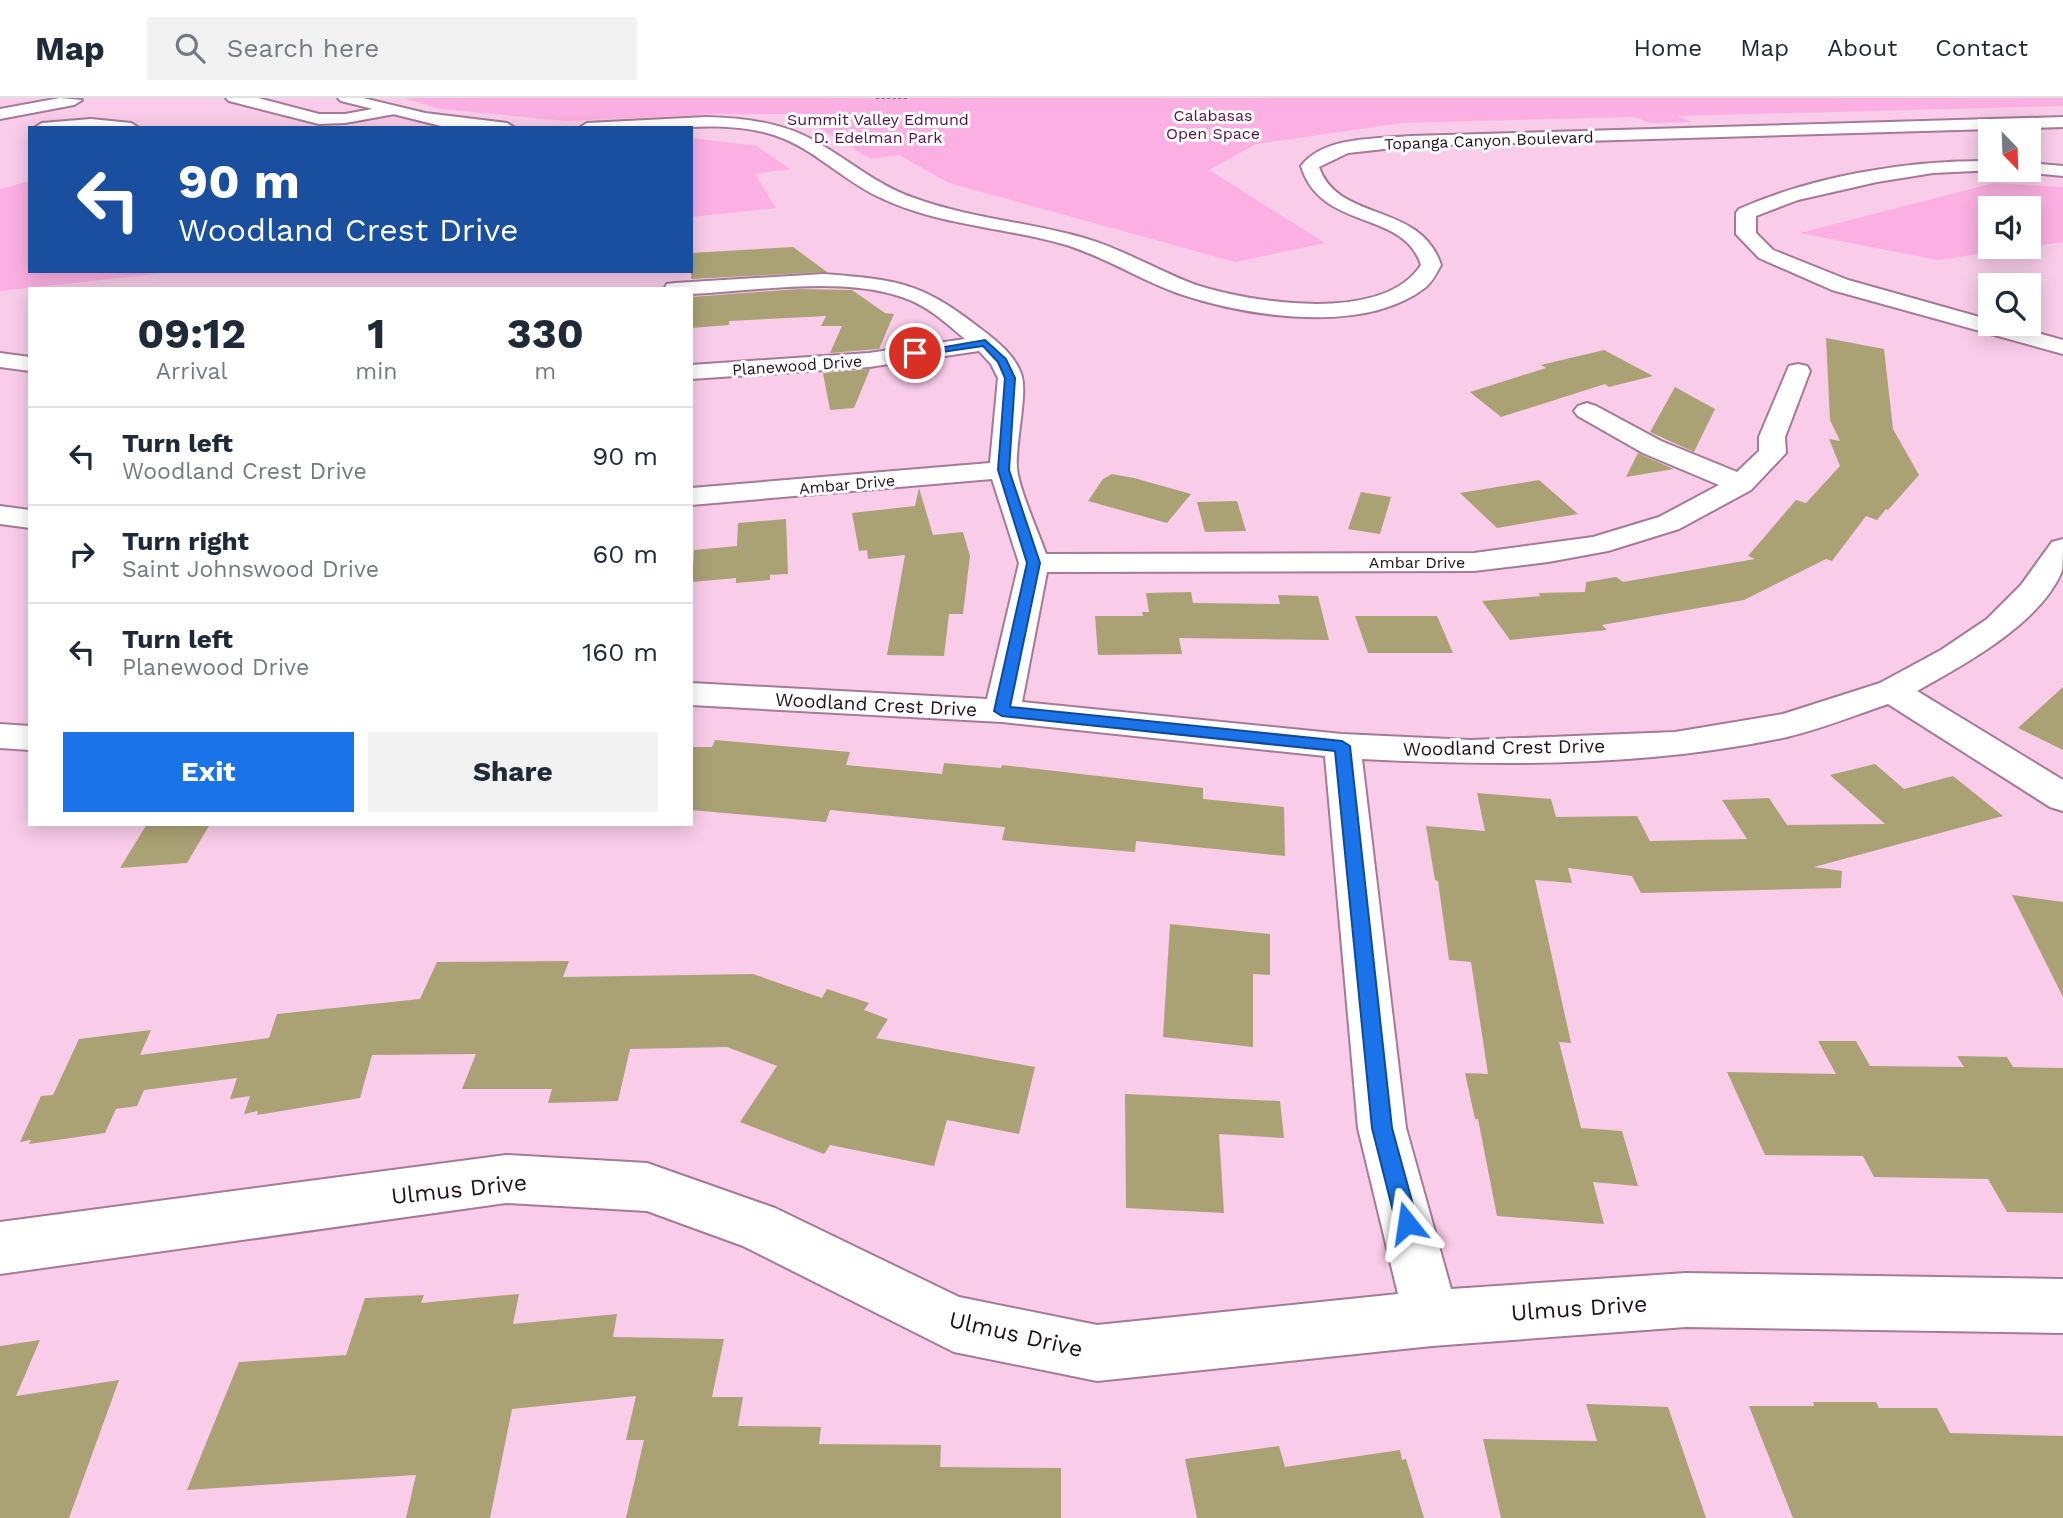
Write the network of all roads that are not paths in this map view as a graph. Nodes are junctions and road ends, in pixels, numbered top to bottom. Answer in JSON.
{"nodes":[{"id":1,"x":87,"y":98,"type":"edge"},
{"id":2,"x":234,"y":98,"type":"edge"},
{"id":3,"x":346,"y":98,"type":"edge"},
{"id":4,"x":389,"y":111,"type":"junction"},
{"id":5,"x":0,"y":114,"type":"edge"},
{"id":6,"x":2063,"y":122,"type":"edge"},
{"id":7,"x":66,"y":126,"type":"edge"},
{"id":8,"x":110,"y":126,"type":"edge"},
{"id":9,"x":482,"y":126,"type":"edge"},
{"id":10,"x":620,"y":126,"type":"edge"},
{"id":11,"x":1978,"y":166,"type":"edge"},
{"id":12,"x":2041,"y":169,"type":"edge"},
{"id":13,"x":2063,"y":171,"type":"edge"},
{"id":14,"x":693,"y":288,"type":"edge"},
{"id":15,"x":985,"y":343,"type":"junction"},
{"id":16,"x":2063,"y":347,"type":"edge"},
{"id":17,"x":0,"y":360,"type":"edge"},
{"id":18,"x":28,"y":364,"type":"edge"},
{"id":19,"x":1798,"y":371,"type":"dead end"},
{"id":20,"x":693,"y":372,"type":"edge"},
{"id":21,"x":1587,"y":411,"type":"dead end"},
{"id":22,"x":1003,"y":470,"type":"junction"},
{"id":23,"x":1741,"y":484,"type":"junction"},
{"id":24,"x":693,"y":497,"type":"edge"},
{"id":25,"x":0,"y":515,"type":"edge"},
{"id":26,"x":28,"y":519,"type":"edge"},
{"id":27,"x":2063,"y":548,"type":"edge"},
{"id":28,"x":1034,"y":563,"type":"junction"},
{"id":29,"x":1892,"y":691,"type":"junction"},
{"id":30,"x":693,"y":694,"type":"edge"},
{"id":31,"x":1002,"y":711,"type":"junction"},
{"id":32,"x":0,"y":736,"type":"edge"},
{"id":33,"x":28,"y":738,"type":"edge"},
{"id":34,"x":1342,"y":746,"type":"junction"},
{"id":35,"x":2063,"y":798,"type":"edge"},
{"id":36,"x":0,"y":1248,"type":"edge"},
{"id":37,"x":2063,"y":1306,"type":"edge"},
{"id":38,"x":1432,"y":1318,"type":"junction"}],
"edges":[{"from":1,"to":5,"type":"street"},
{"from":2,"to":4,"type":"street"},
{"from":3,"to":4,"type":"street"},
{"from":4,"to":9,"type":"street"},
{"from":6,"to":10,"type":"street","name":"Topanga Canyon Boulevard"},
{"from":7,"to":8,"type":"street"},
{"from":11,"to":16,"type":"street"},
{"from":12,"to":13,"type":"street"},
{"from":14,"to":15,"type":"street"},
{"from":15,"to":20,"type":"street","name":"Planewood Drive"},
{"from":15,"to":22,"type":"street"},
{"from":17,"to":18,"type":"street"},
{"from":19,"to":23,"type":"street","name":"Ambar Drive"},
{"from":21,"to":23,"type":"street"},
{"from":22,"to":24,"type":"street","name":"Ambar Drive"},
{"from":22,"to":28,"type":"street"},
{"from":23,"to":28,"type":"street","name":"Ambar Drive"},
{"from":25,"to":26,"type":"street"},
{"from":27,"to":29,"type":"street","name":"Woodland Crest Drive"},
{"from":28,"to":31,"type":"street"},
{"from":29,"to":34,"type":"street","name":"Woodland Crest Drive"},
{"from":29,"to":35,"type":"street"},
{"from":30,"to":31,"type":"street","name":"Woodland Crest Drive"},
{"from":31,"to":34,"type":"street","name":"Woodland Crest Drive"},
{"from":32,"to":33,"type":"street"},
{"from":34,"to":38,"type":"street"},
{"from":36,"to":38,"type":"street","name":"Ulmus Drive"},
{"from":37,"to":38,"type":"street","name":"Ulmus Drive"}]}
